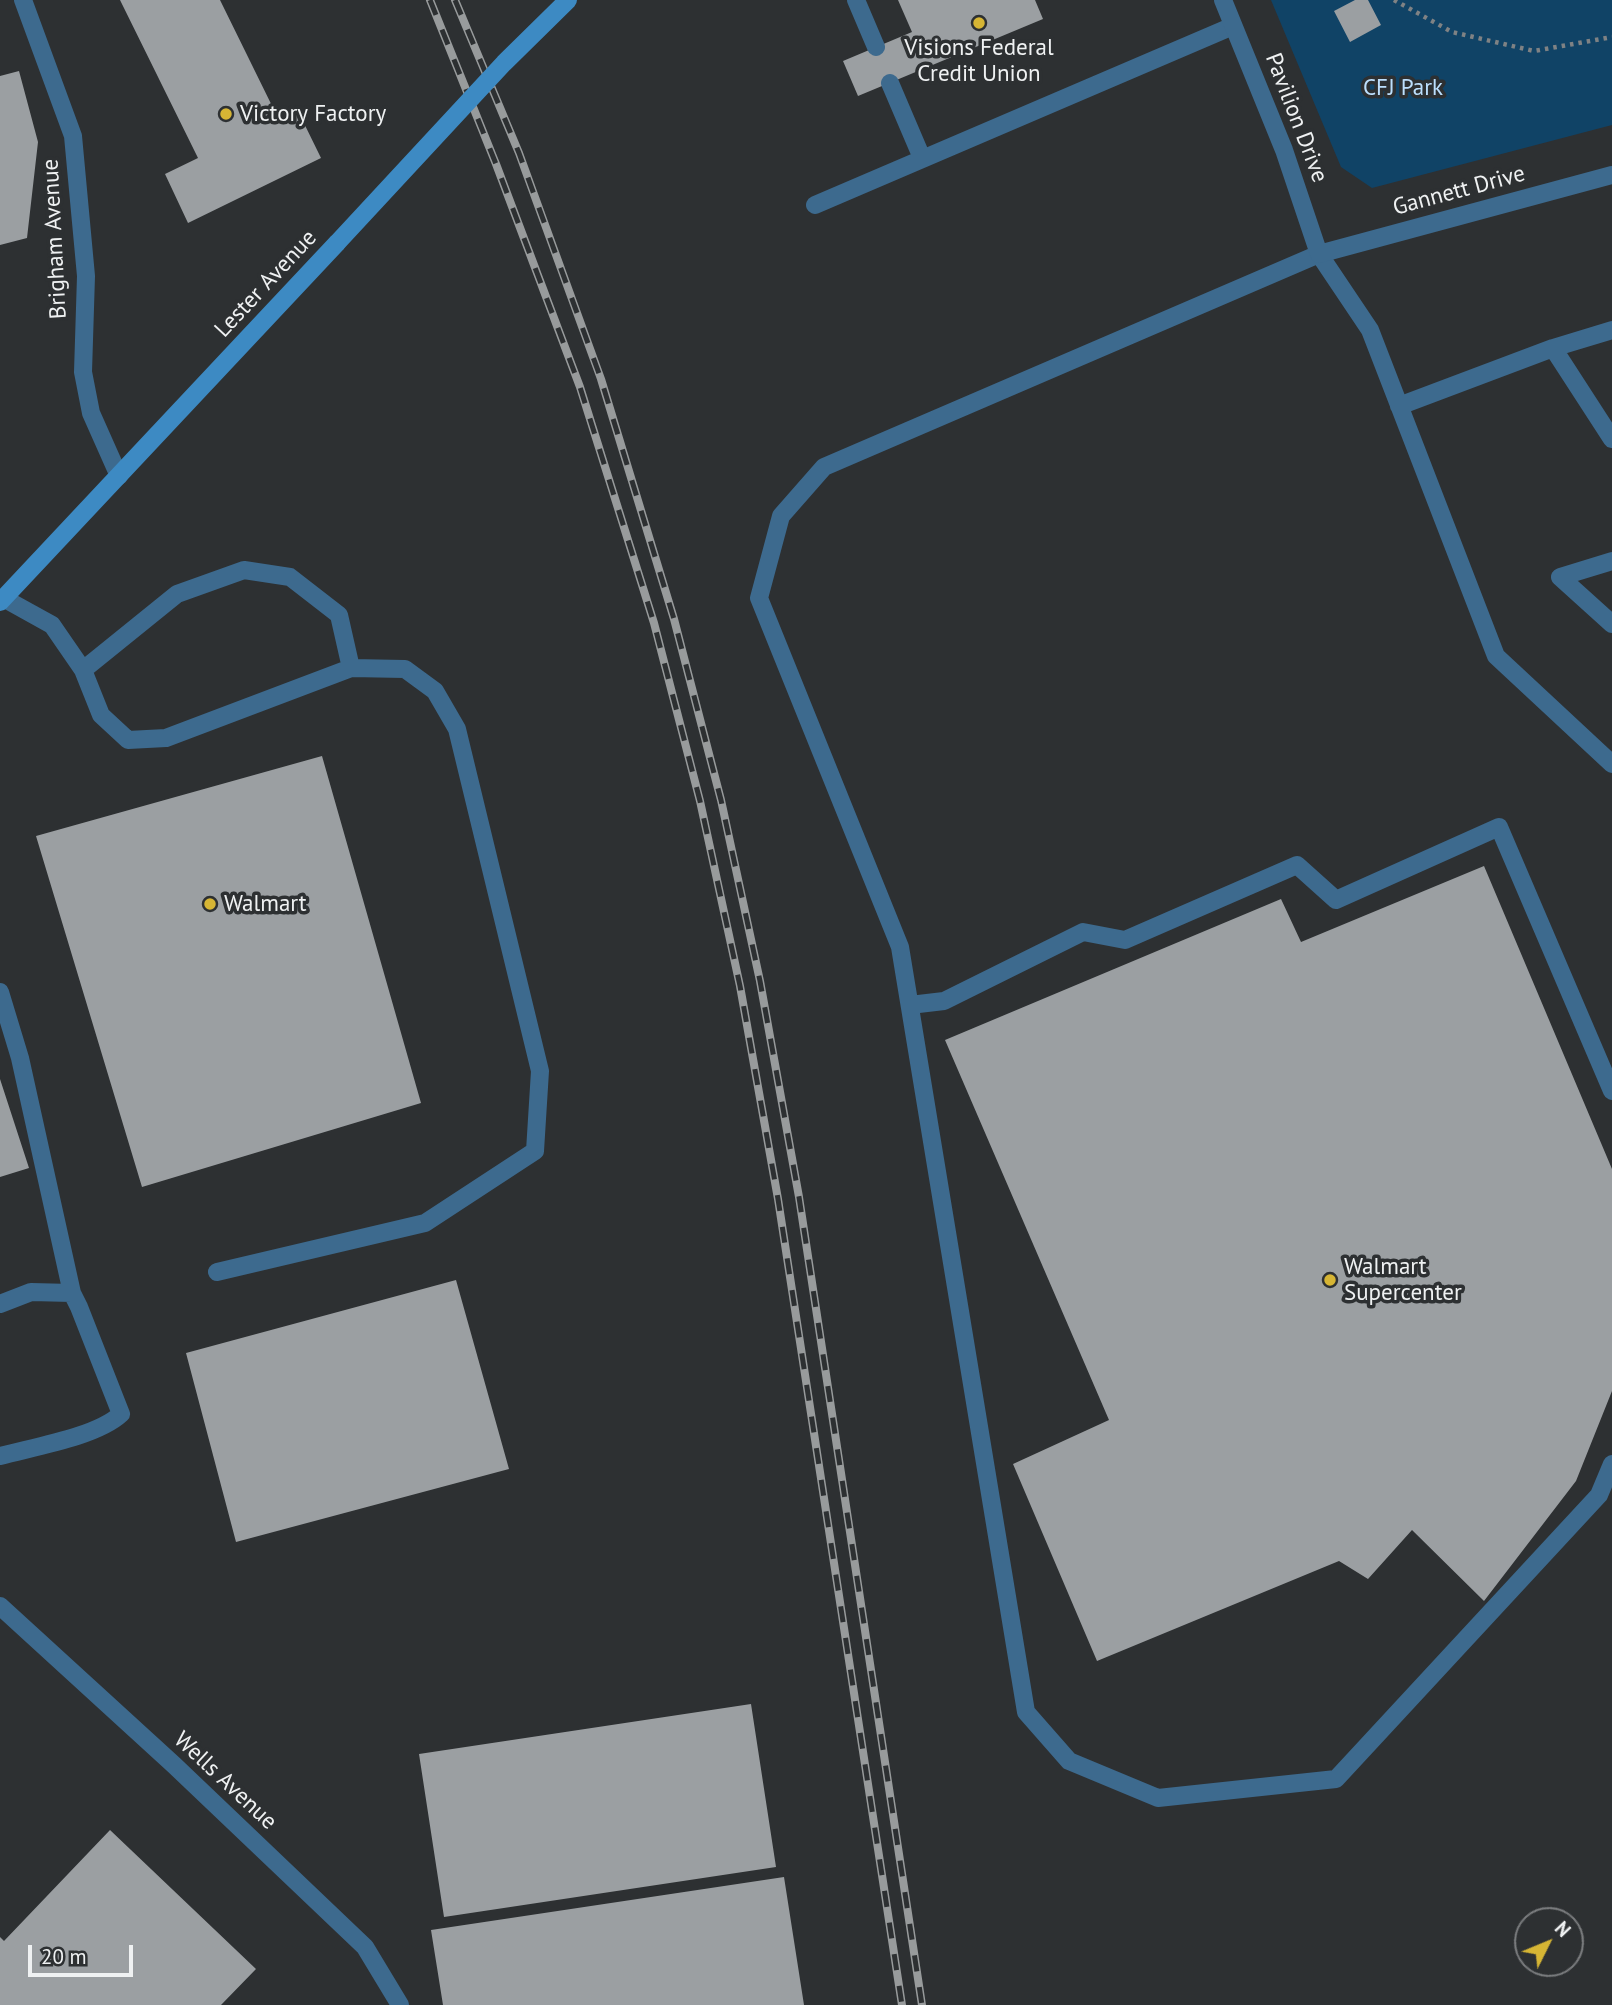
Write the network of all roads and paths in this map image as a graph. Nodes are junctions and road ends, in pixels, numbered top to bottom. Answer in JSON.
{"nodes":[{"id":1,"x":23,"y":0,"type":"edge"},
{"id":2,"x":568,"y":0,"type":"edge"},
{"id":3,"x":856,"y":0,"type":"edge"},
{"id":4,"x":1223,"y":0,"type":"edge"},
{"id":5,"x":1394,"y":0,"type":"edge"},
{"id":6,"x":1233,"y":26,"type":"junction"},
{"id":7,"x":1612,"y":37,"type":"edge"},
{"id":8,"x":876,"y":47,"type":"dead end"},
{"id":9,"x":890,"y":83,"type":"dead end"},
{"id":10,"x":922,"y":158,"type":"junction"},
{"id":11,"x":1612,"y":175,"type":"edge"},
{"id":12,"x":815,"y":205,"type":"dead end"},
{"id":13,"x":1319,"y":254,"type":"junction"},
{"id":14,"x":1612,"y":330,"type":"edge"},
{"id":15,"x":1553,"y":348,"type":"junction"},
{"id":16,"x":1399,"y":406,"type":"junction"},
{"id":17,"x":1612,"y":439,"type":"edge"},
{"id":18,"x":119,"y":476,"type":"junction"},
{"id":19,"x":1612,"y":561,"type":"edge"},
{"id":20,"x":2,"y":600,"type":"edge"},
{"id":21,"x":1612,"y":624,"type":"edge"},
{"id":22,"x":351,"y":668,"type":"junction"},
{"id":23,"x":83,"y":670,"type":"junction"},
{"id":24,"x":1612,"y":764,"type":"edge"},
{"id":25,"x":0,"y":992,"type":"edge"},
{"id":26,"x":909,"y":1005,"type":"junction"},
{"id":27,"x":1612,"y":1091,"type":"edge"},
{"id":28,"x":218,"y":1272,"type":"dead end"},
{"id":29,"x":72,"y":1293,"type":"junction"},
{"id":30,"x":0,"y":1304,"type":"edge"},
{"id":31,"x":0,"y":1456,"type":"edge"},
{"id":32,"x":1612,"y":1464,"type":"edge"},
{"id":33,"x":0,"y":1606,"type":"edge"},
{"id":34,"x":400,"y":2005,"type":"edge"}],
"edges":[{"from":1,"to":18,"type":"street","name":"Brigham Avenue"},
{"from":2,"to":18,"type":"street","name":"Lester Avenue","bridge":true},
{"from":3,"to":8,"type":"street"},
{"from":4,"to":6,"type":"street","name":"Pavilion Drive"},
{"from":5,"to":7,"type":"path"},
{"from":6,"to":10,"type":"street"},
{"from":6,"to":13,"type":"street","name":"Pavilion Drive"},
{"from":9,"to":10,"type":"street"},
{"from":10,"to":12,"type":"street"},
{"from":11,"to":13,"type":"street","name":"Gannett Drive"},
{"from":13,"to":16,"type":"street","name":"Pavilion Drive"},
{"from":13,"to":26,"type":"street","name":"Gannett Drive"},
{"from":14,"to":15,"type":"street"},
{"from":15,"to":16,"type":"street"},
{"from":15,"to":17,"type":"street"},
{"from":16,"to":24,"type":"street","name":"Pavilion Drive"},
{"from":18,"to":20,"type":"street","name":"Lester Avenue"},
{"from":19,"to":21,"type":"street"},
{"from":20,"to":23,"type":"street"},
{"from":22,"to":23,"type":"street"},
{"from":22,"to":23,"type":"street"},
{"from":22,"to":28,"type":"street"},
{"from":25,"to":29,"type":"street"},
{"from":26,"to":27,"type":"street"},
{"from":26,"to":32,"type":"street","name":"Gannett Drive"},
{"from":29,"to":30,"type":"street"},
{"from":29,"to":31,"type":"street"},
{"from":33,"to":34,"type":"street","name":"Wells Avenue"}]}
